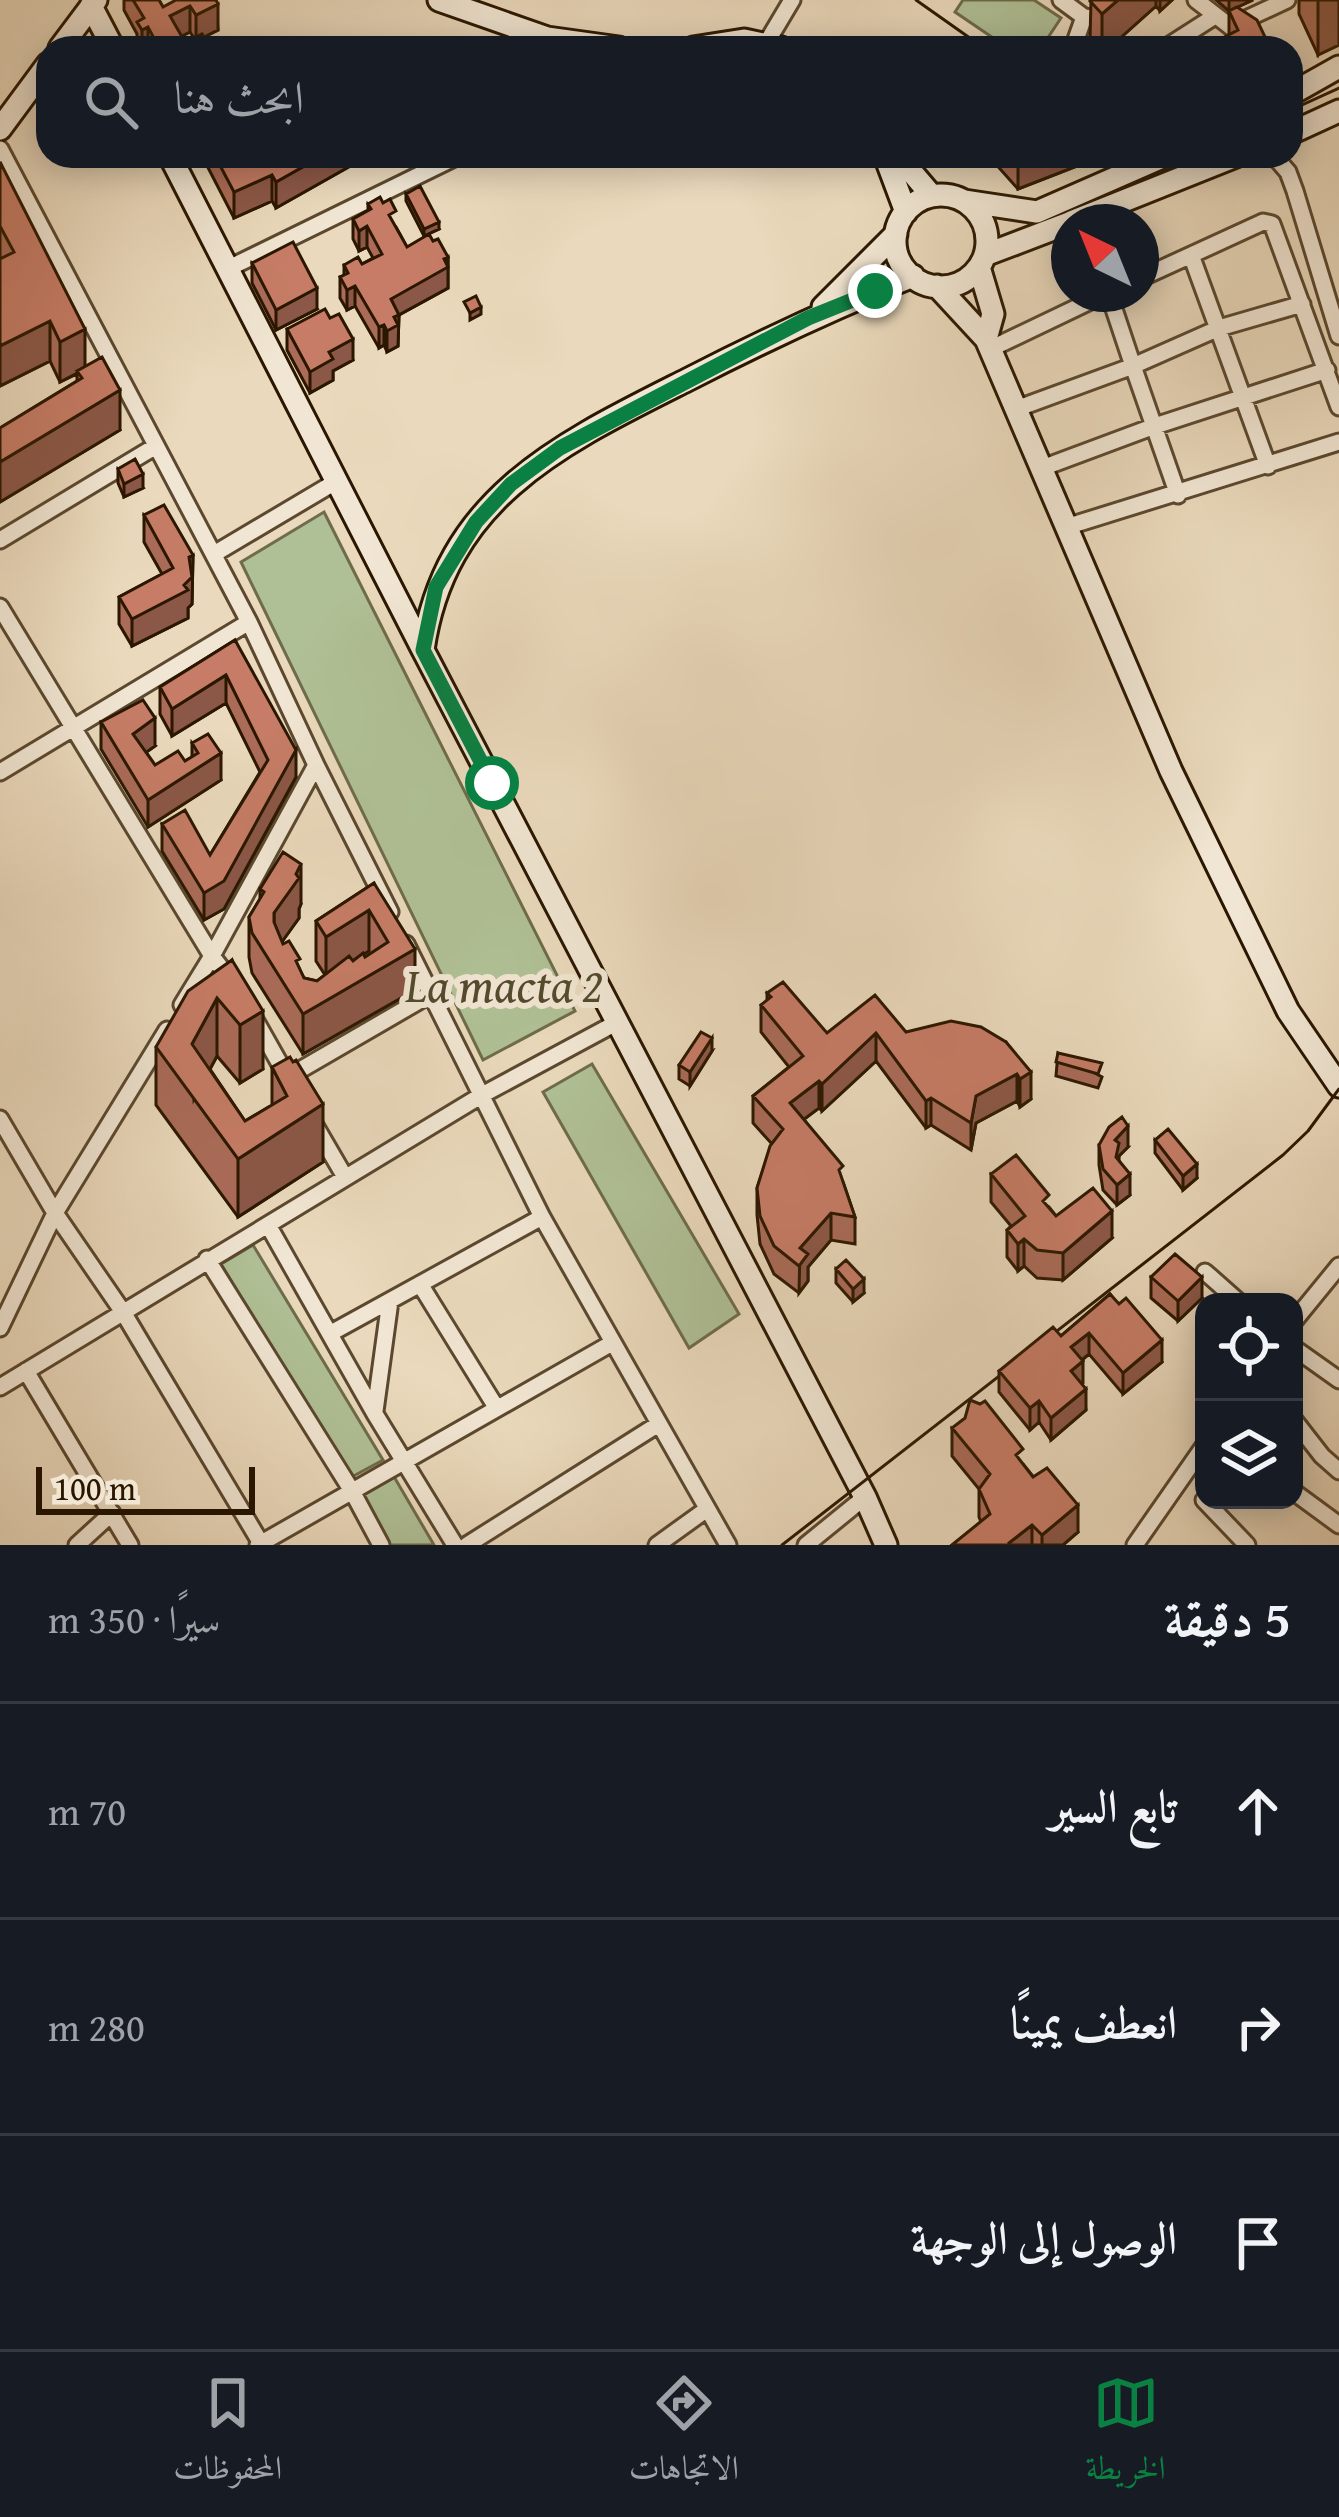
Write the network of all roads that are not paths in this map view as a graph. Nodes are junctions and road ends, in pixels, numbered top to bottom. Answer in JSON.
{"nodes":[{"id":1,"x":439,"y":0,"type":"edge"},
{"id":2,"x":792,"y":0,"type":"edge"},
{"id":3,"x":1061,"y":0,"type":"edge"},
{"id":4,"x":1116,"y":0,"type":"edge"},
{"id":5,"x":1196,"y":0,"type":"edge"},
{"id":6,"x":1287,"y":0,"type":"edge"},
{"id":7,"x":94,"y":3,"type":"edge"},
{"id":8,"x":1084,"y":16,"type":"junction"},
{"id":9,"x":1222,"y":21,"type":"junction"},
{"id":10,"x":69,"y":36,"type":"edge"},
{"id":11,"x":108,"y":36,"type":"edge"},
{"id":12,"x":541,"y":36,"type":"edge"},
{"id":13,"x":778,"y":36,"type":"edge"},
{"id":14,"x":1077,"y":36,"type":"edge"},
{"id":15,"x":1190,"y":36,"type":"edge"},
{"id":16,"x":1237,"y":36,"type":"edge"},
{"id":17,"x":1339,"y":67,"type":"edge"},
{"id":18,"x":36,"y":80,"type":"edge"},
{"id":19,"x":1303,"y":87,"type":"edge"},
{"id":20,"x":1339,"y":111,"type":"edge"},
{"id":21,"x":1303,"y":128,"type":"edge"},
{"id":22,"x":0,"y":129,"type":"edge"},
{"id":23,"x":0,"y":149,"type":"edge"},
{"id":24,"x":176,"y":168,"type":"edge"},
{"id":25,"x":433,"y":168,"type":"edge"},
{"id":26,"x":890,"y":168,"type":"edge"},
{"id":27,"x":908,"y":168,"type":"edge"},
{"id":28,"x":1138,"y":168,"type":"edge"},
{"id":29,"x":1206,"y":168,"type":"edge"},
{"id":30,"x":1284,"y":168,"type":"edge"},
{"id":31,"x":932,"y":196,"type":"junction"},
{"id":32,"x":964,"y":201,"type":"junction"},
{"id":33,"x":1115,"y":204,"type":"edge"},
{"id":34,"x":906,"y":212,"type":"junction"},
{"id":35,"x":1051,"y":230,"type":"edge"},
{"id":36,"x":896,"y":234,"type":"junction"},
{"id":37,"x":1191,"y":255,"type":"junction"},
{"id":38,"x":982,"y":261,"type":"junction"},
{"id":39,"x":229,"y":268,"type":"junction"},
{"id":40,"x":1159,"y":270,"type":"edge"},
{"id":41,"x":913,"y":276,"type":"junction"},
{"id":42,"x":937,"y":286,"type":"junction"},
{"id":43,"x":1302,"y":304,"type":"junction"},
{"id":44,"x":1064,"y":312,"type":"edge"},
{"id":45,"x":1114,"y":312,"type":"edge"},
{"id":46,"x":808,"y":318,"type":"junction"},
{"id":47,"x":1219,"y":328,"type":"junction"},
{"id":48,"x":1339,"y":336,"type":"edge"},
{"id":49,"x":988,"y":344,"type":"junction"},
{"id":50,"x":1133,"y":366,"type":"junction"},
{"id":51,"x":1327,"y":370,"type":"junction"},
{"id":52,"x":1243,"y":396,"type":"junction"},
{"id":53,"x":1339,"y":407,"type":"edge"},
{"id":54,"x":1016,"y":409,"type":"junction"},
{"id":55,"x":1152,"y":427,"type":"junction"},
{"id":56,"x":1339,"y":442,"type":"edge"},
{"id":57,"x":156,"y":446,"type":"junction"},
{"id":58,"x":1268,"y":466,"type":"junction"},
{"id":59,"x":1042,"y":468,"type":"junction"},
{"id":60,"x":338,"y":481,"type":"junction"},
{"id":61,"x":1178,"y":495,"type":"junction"},
{"id":62,"x":1066,"y":527,"type":"junction"},
{"id":63,"x":0,"y":540,"type":"edge"},
{"id":64,"x":214,"y":554,"type":"junction"},
{"id":65,"x":0,"y":607,"type":"edge"},
{"id":66,"x":249,"y":622,"type":"junction"},
{"id":67,"x":423,"y":650,"type":"junction"},
{"id":68,"x":75,"y":729,"type":"junction"},
{"id":69,"x":316,"y":765,"type":"junction"},
{"id":70,"x":0,"y":772,"type":"edge"},
{"id":71,"x":212,"y":956,"type":"junction"},
{"id":72,"x":238,"y":990,"type":"edge"},
{"id":73,"x":431,"y":994,"type":"junction"},
{"id":74,"x":248,"y":1007,"type":"edge"},
{"id":75,"x":616,"y":1023,"type":"junction"},
{"id":76,"x":288,"y":1078,"type":"junction"},
{"id":77,"x":1339,"y":1086,"type":"edge"},
{"id":78,"x":482,"y":1095,"type":"junction"},
{"id":79,"x":0,"y":1119,"type":"edge"},
{"id":80,"x":345,"y":1177,"type":"junction"},
{"id":81,"x":55,"y":1213,"type":"junction"},
{"id":82,"x":542,"y":1216,"type":"junction"},
{"id":83,"x":268,"y":1225,"type":"junction"},
{"id":84,"x":207,"y":1259,"type":"junction"},
{"id":85,"x":1205,"y":1272,"type":"edge"},
{"id":86,"x":1337,"y":1272,"type":"edge"},
{"id":87,"x":420,"y":1284,"type":"junction"},
{"id":88,"x":1229,"y":1293,"type":"edge"},
{"id":89,"x":390,"y":1301,"type":"junction"},
{"id":90,"x":1303,"y":1311,"type":"edge"},
{"id":91,"x":123,"y":1312,"type":"junction"},
{"id":92,"x":0,"y":1328,"type":"edge"},
{"id":93,"x":331,"y":1333,"type":"junction"},
{"id":94,"x":612,"y":1343,"type":"junction"},
{"id":95,"x":1303,"y":1354,"type":"edge"},
{"id":96,"x":26,"y":1372,"type":"junction"},
{"id":97,"x":1339,"y":1380,"type":"edge"},
{"id":98,"x":0,"y":1388,"type":"edge"},
{"id":99,"x":496,"y":1407,"type":"junction"},
{"id":100,"x":375,"y":1414,"type":"junction"},
{"id":101,"x":657,"y":1425,"type":"junction"},
{"id":102,"x":1303,"y":1432,"type":"edge"},
{"id":103,"x":1195,"y":1459,"type":"edge"},
{"id":104,"x":404,"y":1463,"type":"junction"},
{"id":105,"x":1339,"y":1471,"type":"edge"},
{"id":106,"x":1181,"y":1479,"type":"junction"},
{"id":107,"x":352,"y":1491,"type":"junction"},
{"id":108,"x":1195,"y":1492,"type":"edge"},
{"id":109,"x":865,"y":1497,"type":"junction"},
{"id":110,"x":1303,"y":1499,"type":"edge"},
{"id":111,"x":707,"y":1509,"type":"junction"},
{"id":112,"x":1213,"y":1509,"type":"edge"},
{"id":113,"x":112,"y":1513,"type":"junction"},
{"id":114,"x":1339,"y":1525,"type":"edge"},
{"id":115,"x":260,"y":1544,"type":"edge"},
{"id":116,"x":1139,"y":1544,"type":"edge"},
{"id":117,"x":77,"y":1545,"type":"edge"},
{"id":118,"x":130,"y":1545,"type":"edge"},
{"id":119,"x":381,"y":1545,"type":"edge"},
{"id":120,"x":455,"y":1545,"type":"edge"},
{"id":121,"x":467,"y":1545,"type":"edge"},
{"id":122,"x":657,"y":1545,"type":"edge"},
{"id":123,"x":728,"y":1545,"type":"edge"},
{"id":124,"x":806,"y":1545,"type":"edge"},
{"id":125,"x":886,"y":1545,"type":"edge"},
{"id":126,"x":1247,"y":1545,"type":"edge"}],
"edges":[{"from":1,"to":12,"type":"main road"},
{"from":2,"to":13,"type":"street"},
{"from":3,"to":8,"type":"street"},
{"from":4,"to":8,"type":"street"},
{"from":5,"to":9,"type":"street"},
{"from":6,"to":9,"type":"street"},
{"from":7,"to":10,"type":"main road"},
{"from":7,"to":11,"type":"main road"},
{"from":8,"to":14,"type":"street"},
{"from":9,"to":15,"type":"street"},
{"from":9,"to":16,"type":"street"},
{"from":17,"to":19,"type":"main road"},
{"from":18,"to":22,"type":"main road"},
{"from":20,"to":21,"type":"main road"},
{"from":23,"to":57,"type":"street"},
{"from":24,"to":39,"type":"main road"},
{"from":25,"to":39,"type":"street"},
{"from":26,"to":34,"type":"main road"},
{"from":27,"to":31,"type":"main road"},
{"from":28,"to":32,"type":"main road"},
{"from":29,"to":33,"type":"main road"},
{"from":30,"to":48,"type":"street"},
{"from":31,"to":32,"type":"main road"},
{"from":31,"to":34,"type":"main road"},
{"from":32,"to":38,"type":"main road"},
{"from":34,"to":36,"type":"main road"},
{"from":35,"to":38,"type":"main road"},
{"from":36,"to":41,"type":"main road"},
{"from":36,"to":46,"type":"main road"},
{"from":37,"to":40,"type":"street"},
{"from":37,"to":43,"type":"street"},
{"from":37,"to":47,"type":"street"},
{"from":38,"to":42,"type":"main road"},
{"from":38,"to":49,"type":"main road"},
{"from":39,"to":60,"type":"main road"},
{"from":41,"to":42,"type":"main road"},
{"from":41,"to":46,"type":"main road"},
{"from":42,"to":49,"type":"main road"},
{"from":43,"to":47,"type":"street"},
{"from":43,"to":51,"type":"street"},
{"from":44,"to":49,"type":"street"},
{"from":45,"to":50,"type":"street"},
{"from":46,"to":67,"type":"main road"},
{"from":47,"to":50,"type":"street"},
{"from":47,"to":52,"type":"street"},
{"from":49,"to":54,"type":"main road"},
{"from":50,"to":54,"type":"street"},
{"from":50,"to":55,"type":"street"},
{"from":51,"to":52,"type":"street"},
{"from":51,"to":53,"type":"street"},
{"from":52,"to":55,"type":"street"},
{"from":52,"to":58,"type":"street"},
{"from":54,"to":59,"type":"main road"},
{"from":55,"to":59,"type":"street"},
{"from":55,"to":61,"type":"street"},
{"from":56,"to":58,"type":"street"},
{"from":57,"to":63,"type":"street"},
{"from":57,"to":64,"type":"street"},
{"from":58,"to":61,"type":"street"},
{"from":59,"to":62,"type":"main road"},
{"from":60,"to":64,"type":"street"},
{"from":60,"to":67,"type":"main road"},
{"from":61,"to":62,"type":"street"},
{"from":62,"to":77,"type":"main road"},
{"from":64,"to":66,"type":"street"},
{"from":65,"to":68,"type":"street"},
{"from":66,"to":68,"type":"street"},
{"from":66,"to":69,"type":"street"},
{"from":67,"to":75,"type":"main road"},
{"from":68,"to":70,"type":"street"},
{"from":68,"to":71,"type":"street"},
{"from":69,"to":71,"type":"street"},
{"from":69,"to":73,"type":"street"},
{"from":71,"to":72,"type":"street"},
{"from":71,"to":81,"type":"street"},
{"from":73,"to":76,"type":"street"},
{"from":73,"to":78,"type":"street"},
{"from":74,"to":76,"type":"street"},
{"from":75,"to":78,"type":"street"},
{"from":75,"to":109,"type":"main road"},
{"from":76,"to":80,"type":"street"},
{"from":78,"to":80,"type":"street"},
{"from":78,"to":82,"type":"street"},
{"from":79,"to":81,"type":"street"},
{"from":80,"to":83,"type":"street"},
{"from":81,"to":91,"type":"street"},
{"from":81,"to":92,"type":"street"},
{"from":82,"to":87,"type":"street"},
{"from":82,"to":94,"type":"street"},
{"from":83,"to":84,"type":"street"},
{"from":83,"to":93,"type":"street"},
{"from":84,"to":91,"type":"street"},
{"from":84,"to":107,"type":"street"},
{"from":85,"to":88,"type":"street"},
{"from":86,"to":90,"type":"street"},
{"from":87,"to":89,"type":"street"},
{"from":87,"to":99,"type":"street"},
{"from":89,"to":93,"type":"street"},
{"from":89,"to":100,"type":"street"},
{"from":91,"to":96,"type":"street"},
{"from":91,"to":115,"type":"street"},
{"from":93,"to":100,"type":"street"},
{"from":94,"to":99,"type":"street"},
{"from":94,"to":101,"type":"street"},
{"from":95,"to":97,"type":"street"},
{"from":96,"to":98,"type":"street"},
{"from":96,"to":113,"type":"street"},
{"from":99,"to":104,"type":"street"},
{"from":100,"to":104,"type":"street"},
{"from":101,"to":111,"type":"street"},
{"from":101,"to":121,"type":"street"},
{"from":102,"to":105,"type":"street"},
{"from":103,"to":106,"type":"street"},
{"from":104,"to":107,"type":"street"},
{"from":104,"to":120,"type":"street"},
{"from":106,"to":108,"type":"street"},
{"from":106,"to":116,"type":"street"},
{"from":107,"to":115,"type":"street"},
{"from":107,"to":119,"type":"street"},
{"from":109,"to":124,"type":"street"},
{"from":109,"to":125,"type":"main road"},
{"from":110,"to":114,"type":"street"},
{"from":111,"to":122,"type":"street"},
{"from":111,"to":123,"type":"street"},
{"from":112,"to":126,"type":"street"},
{"from":113,"to":117,"type":"street"},
{"from":113,"to":118,"type":"street"}]}
